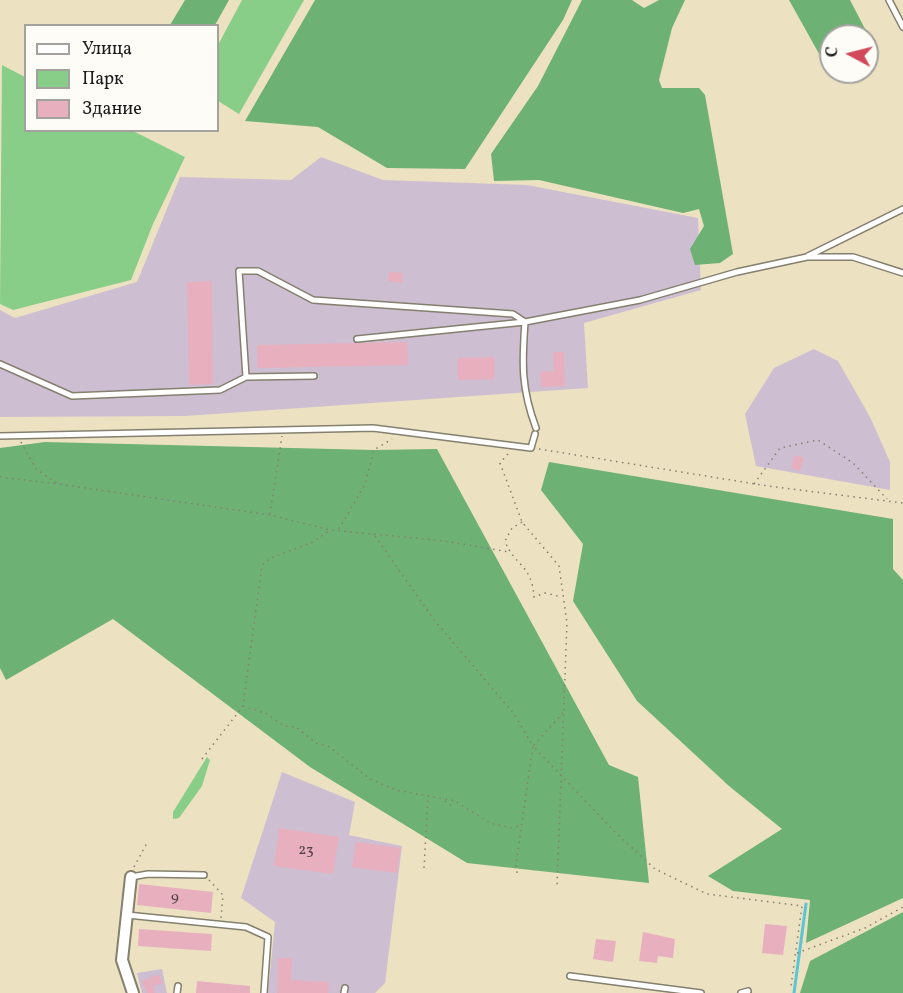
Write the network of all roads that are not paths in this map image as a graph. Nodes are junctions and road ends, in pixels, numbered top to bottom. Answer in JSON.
{"nodes":[{"id":1,"x":889,"y":0,"type":"edge"},
{"id":2,"x":903,"y":25,"type":"edge"},
{"id":3,"x":903,"y":209,"type":"edge"},
{"id":4,"x":807,"y":257,"type":"junction"},
{"id":5,"x":903,"y":273,"type":"edge"},
{"id":6,"x":525,"y":322,"type":"junction"},
{"id":7,"x":357,"y":339,"type":"dead end"},
{"id":8,"x":0,"y":364,"type":"edge"},
{"id":9,"x":314,"y":376,"type":"dead end"},
{"id":10,"x":246,"y":377,"type":"junction"},
{"id":11,"x":0,"y":436,"type":"edge"},
{"id":12,"x":204,"y":875,"type":"road end"},
{"id":13,"x":131,"y":877,"type":"joint"},
{"id":14,"x":125,"y":915,"type":"junction"},
{"id":15,"x":570,"y":976,"type":"dead end"},
{"id":16,"x":178,"y":986,"type":"dead end"},
{"id":17,"x":748,"y":991,"type":"dead end"},
{"id":18,"x":133,"y":993,"type":"edge"},
{"id":19,"x":177,"y":993,"type":"edge"},
{"id":20,"x":264,"y":993,"type":"edge"},
{"id":21,"x":701,"y":993,"type":"edge"},
{"id":22,"x":741,"y":993,"type":"edge"}],
"edges":[{"from":1,"to":2,"type":"lane"},
{"from":3,"to":4,"type":"lane"},
{"from":4,"to":5,"type":"lane"},
{"from":4,"to":6,"type":"lane"},
{"from":6,"to":7,"type":"lane"},
{"from":6,"to":10,"type":"lane"},
{"from":6,"to":11,"type":"lane"},
{"from":8,"to":10,"type":"lane"},
{"from":9,"to":10,"type":"lane"},
{"from":12,"to":13,"type":"lane"},
{"from":13,"to":14,"type":"street"},
{"from":14,"to":18,"type":"street"},
{"from":14,"to":20,"type":"lane"},
{"from":15,"to":21,"type":"lane"},
{"from":16,"to":19,"type":"lane"},
{"from":17,"to":22,"type":"lane"}]}
